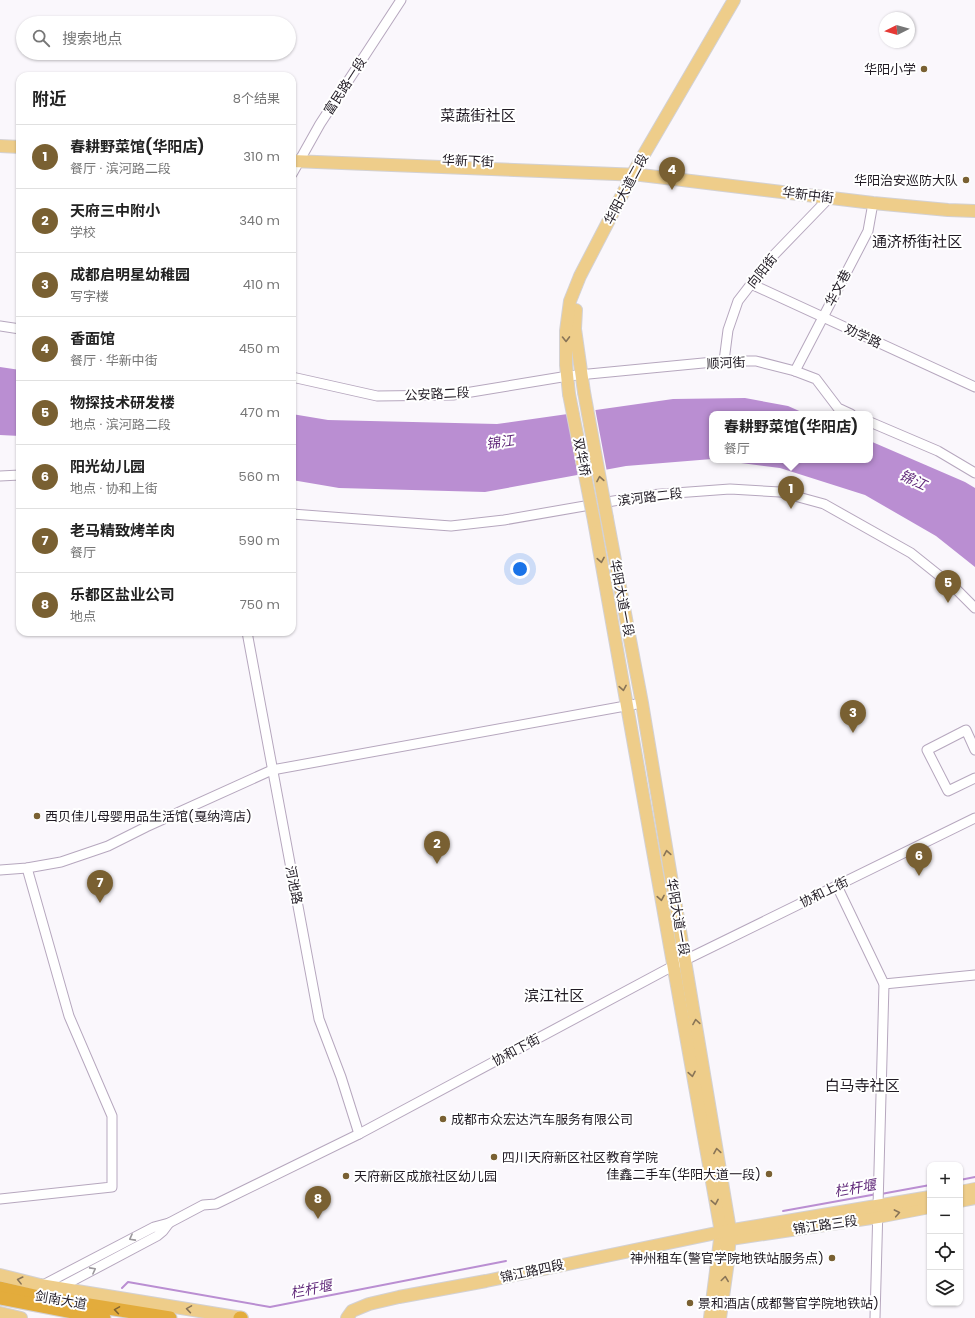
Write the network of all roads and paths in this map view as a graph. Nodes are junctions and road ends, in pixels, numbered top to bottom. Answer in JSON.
{"nodes":[{"id":1,"x":401,"y":0,"type":"edge"},
{"id":2,"x":734,"y":0,"type":"edge"},
{"id":3,"x":740,"y":0,"type":"edge"},
{"id":4,"x":0,"y":140,"type":"edge"},
{"id":5,"x":16,"y":141,"type":"edge"},
{"id":6,"x":0,"y":146,"type":"edge"},
{"id":7,"x":16,"y":147,"type":"edge"},
{"id":8,"x":297,"y":158,"type":"edge"},
{"id":9,"x":639,"y":172,"type":"junction"},
{"id":10,"x":829,"y":198,"type":"junction"},
{"id":11,"x":873,"y":203,"type":"junction"},
{"id":12,"x":975,"y":203,"type":"edge"},
{"id":13,"x":975,"y":211,"type":"edge"},
{"id":14,"x":751,"y":284,"type":"junction"},
{"id":15,"x":823,"y":318,"type":"junction"},
{"id":16,"x":0,"y":326,"type":"edge"},
{"id":17,"x":16,"y":328,"type":"edge"},
{"id":18,"x":724,"y":361,"type":"junction"},
{"id":19,"x":795,"y":371,"type":"junction"},
{"id":20,"x":582,"y":375,"type":"junction"},
{"id":21,"x":568,"y":376,"type":"junction"},
{"id":22,"x":296,"y":378,"type":"edge"},
{"id":23,"x":975,"y":387,"type":"edge"},
{"id":24,"x":584,"y":392,"type":"joint"},
{"id":25,"x":569,"y":394,"type":"joint"},
{"id":26,"x":844,"y":411,"type":"edge"},
{"id":27,"x":873,"y":423,"type":"edge"},
{"id":28,"x":975,"y":473,"type":"edge"},
{"id":29,"x":16,"y":475,"type":"edge"},
{"id":30,"x":0,"y":476,"type":"edge"},
{"id":31,"x":296,"y":514,"type":"edge"},
{"id":32,"x":594,"y":521,"type":"joint"},
{"id":33,"x":975,"y":608,"type":"edge"},
{"id":34,"x":248,"y":636,"type":"edge"},
{"id":35,"x":642,"y":703,"type":"junction"},
{"id":36,"x":626,"y":707,"type":"junction"},
{"id":37,"x":975,"y":750,"type":"edge"},
{"id":38,"x":272,"y":770,"type":"junction"},
{"id":39,"x":975,"y":778,"type":"edge"},
{"id":40,"x":975,"y":818,"type":"edge"},
{"id":41,"x":27,"y":868,"type":"junction"},
{"id":42,"x":0,"y":870,"type":"edge"},
{"id":43,"x":837,"y":886,"type":"junction"},
{"id":44,"x":686,"y":960,"type":"junction"},
{"id":45,"x":673,"y":966,"type":"junction"},
{"id":46,"x":975,"y":975,"type":"edge"},
{"id":47,"x":884,"y":984,"type":"junction"},
{"id":48,"x":359,"y":1134,"type":"junction"},
{"id":49,"x":975,"y":1189,"type":"edge"},
{"id":50,"x":963,"y":1191,"type":"edge"},
{"id":51,"x":927,"y":1197,"type":"edge"},
{"id":52,"x":975,"y":1198,"type":"edge"},
{"id":53,"x":0,"y":1199,"type":"edge"},
{"id":54,"x":963,"y":1200,"type":"edge"},
{"id":55,"x":878,"y":1203,"type":"junction"},
{"id":56,"x":927,"y":1207,"type":"edge"},
{"id":57,"x":169,"y":1223,"type":"junction"},
{"id":58,"x":725,"y":1235,"type":"junction"},
{"id":59,"x":0,"y":1275,"type":"edge"},
{"id":60,"x":43,"y":1286,"type":"junction"},
{"id":61,"x":0,"y":1288,"type":"edge"},
{"id":62,"x":59,"y":1288,"type":"junction"},
{"id":63,"x":0,"y":1298,"type":"edge"},
{"id":64,"x":0,"y":1313,"type":"edge"},
{"id":65,"x":1,"y":1318,"type":"edge"},
{"id":66,"x":21,"y":1318,"type":"edge"},
{"id":67,"x":104,"y":1318,"type":"edge"},
{"id":68,"x":170,"y":1318,"type":"edge"},
{"id":69,"x":241,"y":1318,"type":"edge"},
{"id":70,"x":346,"y":1318,"type":"edge"},
{"id":71,"x":357,"y":1318,"type":"edge"},
{"id":72,"x":710,"y":1318,"type":"edge"},
{"id":73,"x":720,"y":1318,"type":"edge"},
{"id":74,"x":875,"y":1318,"type":"edge"}],
"edges":[{"from":1,"to":8,"type":"street","name":"富民路一段"},
{"from":2,"to":9,"type":"main road","name":"华阳大道二段"},
{"from":3,"to":9,"type":"main road","name":"华阳大道二段"},
{"from":4,"to":5,"type":"main road"},
{"from":6,"to":7,"type":"main road"},
{"from":8,"to":9,"type":"main road"},
{"from":9,"to":10,"type":"main road","name":"华新中街"},
{"from":9,"to":12,"type":"main road","name":"华新中街"},
{"from":9,"to":20,"type":"main road","name":"华阳大道二段"},
{"from":9,"to":21,"type":"main road","name":"华阳大道二段","one_way":true},
{"from":10,"to":11,"type":"main road","name":"华新中街"},
{"from":10,"to":14,"type":"street","name":"向阳街"},
{"from":11,"to":13,"type":"main road","name":"华新中街"},
{"from":11,"to":15,"type":"street","name":"华文巷"},
{"from":14,"to":15,"type":"street","name":"劝学路"},
{"from":14,"to":18,"type":"street","name":"向阳街"},
{"from":15,"to":19,"type":"street","name":"华文巷"},
{"from":15,"to":23,"type":"street","name":"劝学路"},
{"from":16,"to":17,"type":"street"},
{"from":18,"to":19,"type":"street","name":"顺河街"},
{"from":18,"to":20,"type":"street","name":"顺河街"},
{"from":19,"to":26,"type":"street","name":"顺河街"},
{"from":20,"to":21,"type":"street","name":"公安路二段"},
{"from":20,"to":24,"type":"main road","name":"华阳大道二段"},
{"from":21,"to":22,"type":"street","name":"公安路二段"},
{"from":21,"to":25,"type":"main road","name":"华阳大道二段"},
{"from":35,"to":24,"type":"main road","name":"华阳大道一段","one_way":true,"bridge":true},
{"from":25,"to":32,"type":"main road","name":"双华桥","bridge":true},
{"from":27,"to":28,"type":"street"},
{"from":29,"to":30,"type":"street"},
{"from":31,"to":33,"type":"street","name":"滨河路二段"},
{"from":32,"to":36,"type":"main road","name":"华阳大道一段","one_way":true},
{"from":34,"to":38,"type":"street","name":"河池路"},
{"from":35,"to":36,"type":"street"},
{"from":44,"to":35,"type":"main road","name":"华阳大道一段","one_way":true},
{"from":36,"to":38,"type":"street"},
{"from":36,"to":45,"type":"main road","name":"华阳大道一段","one_way":true},
{"from":37,"to":39,"type":"street"},
{"from":38,"to":41,"type":"street"},
{"from":38,"to":48,"type":"street","name":"河池路"},
{"from":40,"to":43,"type":"street","name":"协和上街"},
{"from":41,"to":42,"type":"street"},
{"from":41,"to":53,"type":"street"},
{"from":43,"to":44,"type":"street","name":"协和上街"},
{"from":43,"to":47,"type":"street"},
{"from":44,"to":45,"type":"street","name":"协和上街"},
{"from":58,"to":44,"type":"main road","name":"华阳大道一段","one_way":true},
{"from":45,"to":48,"type":"street","name":"协和下街"},
{"from":45,"to":58,"type":"main road","name":"华阳大道一段","one_way":true},
{"from":46,"to":47,"type":"street"},
{"from":47,"to":55,"type":"street"},
{"from":48,"to":57,"type":"street","name":"协和下街"},
{"from":49,"to":50,"type":"main road"},
{"from":51,"to":55,"type":"main road","name":"锦江路三段"},
{"from":52,"to":54,"type":"main road"},
{"from":55,"to":56,"type":"main road","name":"锦江路三段","one_way":true},
{"from":55,"to":58,"type":"main road","name":"锦江路三段"},
{"from":55,"to":74,"type":"street"},
{"from":57,"to":60,"type":"street","one_way":true},
{"from":62,"to":57,"type":"street","one_way":true},
{"from":58,"to":70,"type":"main road","name":"锦江路四段"},
{"from":58,"to":71,"type":"main road","name":"锦江路四段"},
{"from":58,"to":72,"type":"main road","name":"华阳大道一段"},
{"from":73,"to":58,"type":"main road","name":"华阳大道一段","one_way":true},
{"from":60,"to":59,"type":"main road","one_way":true},
{"from":60,"to":62,"type":"main road"},
{"from":68,"to":61,"type":"highway","name":"剑南大道","one_way":true},
{"from":69,"to":62,"type":"main road","one_way":true},
{"from":63,"to":67,"type":"highway","name":"剑南大道"},
{"from":64,"to":65,"type":"street"},
{"from":64,"to":66,"type":"main road"}]}
